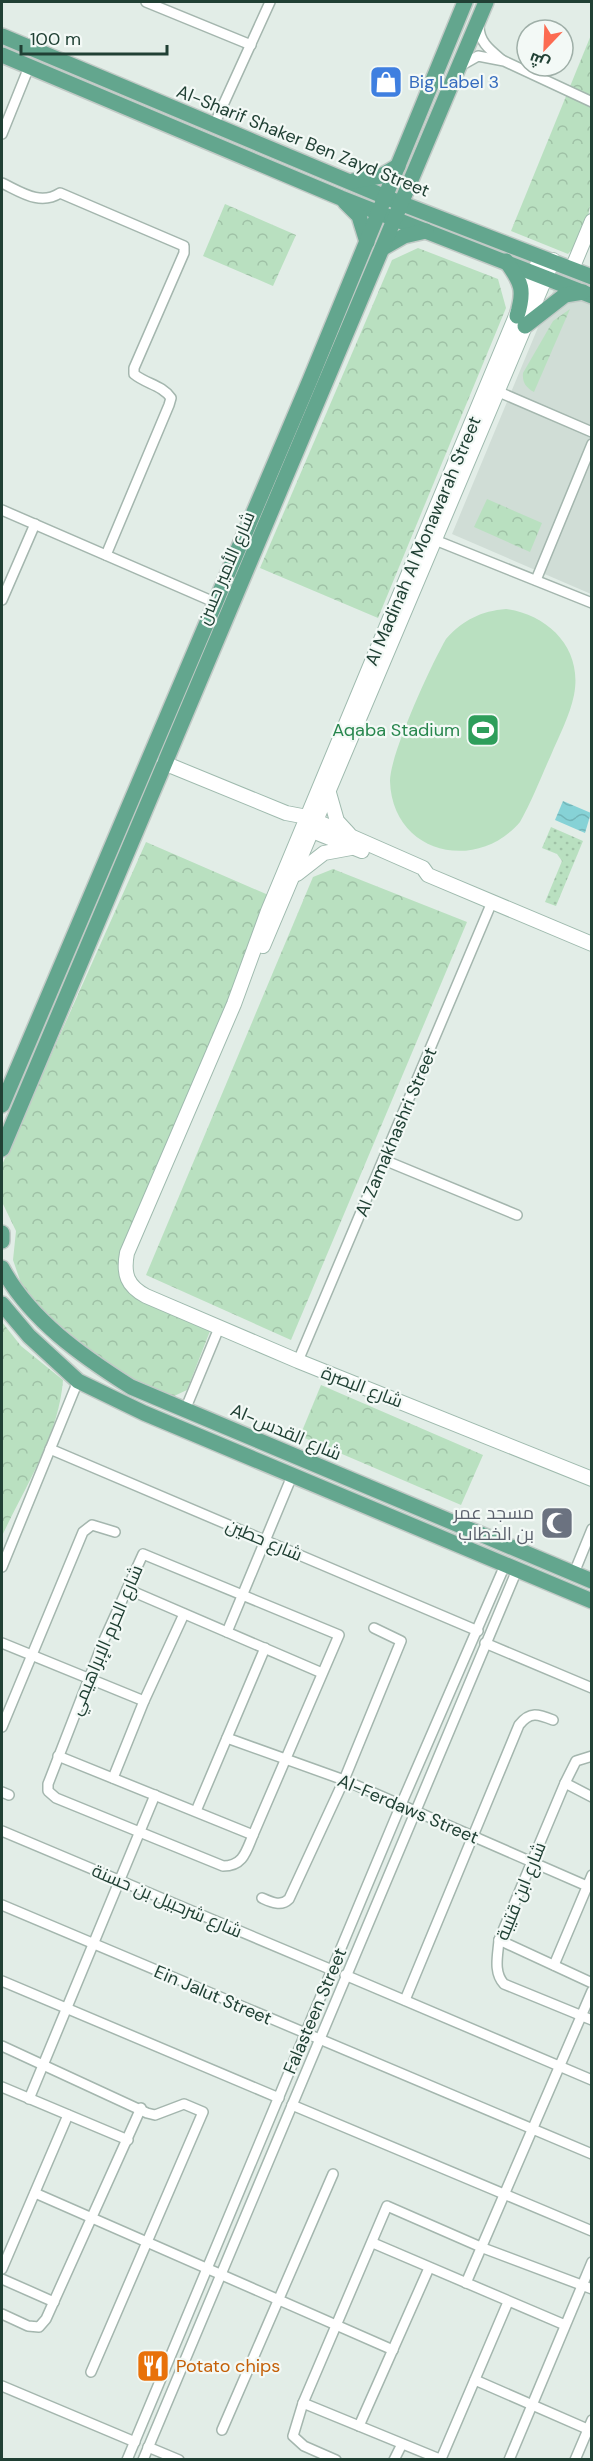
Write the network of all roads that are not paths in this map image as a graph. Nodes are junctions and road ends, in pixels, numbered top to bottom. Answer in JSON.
{"nodes":[{"id":1,"x":146,"y":2,"type":"edge"},
{"id":2,"x":270,"y":2,"type":"edge"},
{"id":3,"x":465,"y":2,"type":"edge"},
{"id":4,"x":483,"y":9,"type":"edge"},
{"id":5,"x":2,"y":36,"type":"edge"},
{"id":6,"x":250,"y":45,"type":"junction"},
{"id":7,"x":2,"y":55,"type":"edge"},
{"id":8,"x":504,"y":61,"type":"junction"},
{"id":9,"x":29,"y":67,"type":"junction"},
{"id":10,"x":457,"y":69,"type":"junction"},
{"id":11,"x":137,"y":94,"type":"junction"},
{"id":12,"x":591,"y":102,"type":"edge"},
{"id":13,"x":130,"y":110,"type":"junction"},
{"id":14,"x":214,"y":125,"type":"junction"},
{"id":15,"x":2,"y":134,"type":"edge"},
{"id":16,"x":398,"y":166,"type":"junction"},
{"id":17,"x":412,"y":175,"type":"junction"},
{"id":18,"x":351,"y":182,"type":"junction"},
{"id":19,"x":2,"y":183,"type":"edge"},
{"id":20,"x":385,"y":196,"type":"junction"},
{"id":21,"x":341,"y":198,"type":"junction"},
{"id":22,"x":400,"y":202,"type":"junction"},
{"id":23,"x":378,"y":212,"type":"junction"},
{"id":24,"x":433,"y":216,"type":"junction"},
{"id":25,"x":394,"y":219,"type":"junction"},
{"id":26,"x":591,"y":221,"type":"edge"},
{"id":27,"x":426,"y":231,"type":"junction"},
{"id":28,"x":367,"y":242,"type":"junction"},
{"id":29,"x":383,"y":248,"type":"junction"},
{"id":30,"x":547,"y":258,"type":"junction"},
{"id":31,"x":506,"y":261,"type":"junction"},
{"id":32,"x":572,"y":268,"type":"junction"},
{"id":33,"x":540,"y":274,"type":"junction"},
{"id":34,"x":591,"y":277,"type":"edge"},
{"id":35,"x":587,"y":294,"type":"edge"},
{"id":36,"x":521,"y":321,"type":"junction"},
{"id":37,"x":499,"y":392,"type":"junction"},
{"id":38,"x":591,"y":432,"type":"edge"},
{"id":39,"x":591,"y":444,"type":"edge"},
{"id":40,"x":256,"y":506,"type":"junction"},
{"id":41,"x":2,"y":510,"type":"edge"},
{"id":42,"x":271,"y":513,"type":"junction"},
{"id":43,"x":34,"y":524,"type":"junction"},
{"id":44,"x":430,"y":538,"type":"junction"},
{"id":45,"x":106,"y":555,"type":"junction"},
{"id":46,"x":536,"y":580,"type":"junction"},
{"id":47,"x":2,"y":600,"type":"edge"},
{"id":48,"x":214,"y":602,"type":"junction"},
{"id":49,"x":591,"y":603,"type":"edge"},
{"id":50,"x":164,"y":763,"type":"junction"},
{"id":51,"x":329,"y":792,"type":"junction"},
{"id":52,"x":310,"y":824,"type":"junction"},
{"id":53,"x":355,"y":843,"type":"junction"},
{"id":54,"x":103,"y":863,"type":"junction"},
{"id":55,"x":119,"y":869,"type":"junction"},
{"id":56,"x":293,"y":878,"type":"junction"},
{"id":57,"x":492,"y":902,"type":"junction"},
{"id":58,"x":591,"y":944,"type":"edge"},
{"id":59,"x":234,"y":1004,"type":"junction"},
{"id":60,"x":7,"y":1080,"type":"edge"},
{"id":61,"x":2,"y":1105,"type":"edge"},
{"id":62,"x":2,"y":1149,"type":"edge"},
{"id":63,"x":384,"y":1160,"type":"junction"},
{"id":64,"x":517,"y":1215,"type":"dead end"},
{"id":65,"x":2,"y":1233,"type":"edge"},
{"id":66,"x":2,"y":1241,"type":"edge"},
{"id":67,"x":2,"y":1268,"type":"edge"},
{"id":68,"x":2,"y":1304,"type":"edge"},
{"id":69,"x":219,"y":1328,"type":"junction"},
{"id":70,"x":298,"y":1361,"type":"junction"},
{"id":71,"x":78,"y":1381,"type":"junction"},
{"id":72,"x":185,"y":1410,"type":"junction"},
{"id":73,"x":50,"y":1449,"type":"junction"},
{"id":74,"x":292,"y":1476,"type":"junction"},
{"id":75,"x":591,"y":1479,"type":"edge"},
{"id":76,"x":383,"y":1493,"type":"junction"},
{"id":77,"x":402,"y":1502,"type":"junction"},
{"id":78,"x":374,"y":1509,"type":"junction"},
{"id":79,"x":398,"y":1520,"type":"junction"},
{"id":80,"x":591,"y":1529,"type":"edge"},
{"id":81,"x":115,"y":1532,"type":"dead end"},
{"id":82,"x":265,"y":1540,"type":"junction"},
{"id":83,"x":2,"y":1567,"type":"edge"},
{"id":84,"x":511,"y":1567,"type":"junction"},
{"id":85,"x":574,"y":1573,"type":"junction"},
{"id":86,"x":591,"y":1581,"type":"edge"},
{"id":87,"x":127,"y":1589,"type":"junction"},
{"id":88,"x":243,"y":1594,"type":"junction"},
{"id":89,"x":591,"y":1601,"type":"edge"},
{"id":90,"x":184,"y":1614,"type":"junction"},
{"id":91,"x":374,"y":1628,"type":"dead end"},
{"id":92,"x":478,"y":1631,"type":"junction"},
{"id":93,"x":227,"y":1632,"type":"junction"},
{"id":94,"x":2,"y":1643,"type":"edge"},
{"id":95,"x":485,"y":1643,"type":"junction"},
{"id":96,"x":265,"y":1648,"type":"junction"},
{"id":97,"x":33,"y":1655,"type":"junction"},
{"id":98,"x":322,"y":1673,"type":"junction"},
{"id":99,"x":88,"y":1679,"type":"junction"},
{"id":100,"x":591,"y":1688,"type":"edge"},
{"id":101,"x":144,"y":1701,"type":"junction"},
{"id":102,"x":553,"y":1720,"type":"dead end"},
{"id":103,"x":2,"y":1727,"type":"edge"},
{"id":104,"x":227,"y":1738,"type":"junction"},
{"id":105,"x":58,"y":1756,"type":"junction"},
{"id":106,"x":591,"y":1756,"type":"edge"},
{"id":107,"x":284,"y":1760,"type":"junction"},
{"id":108,"x":113,"y":1778,"type":"junction"},
{"id":109,"x":344,"y":1780,"type":"junction"},
{"id":110,"x":565,"y":1783,"type":"junction"},
{"id":111,"x":155,"y":1795,"type":"junction"},
{"id":112,"x":591,"y":1797,"type":"edge"},
{"id":113,"x":400,"y":1807,"type":"junction"},
{"id":114,"x":196,"y":1811,"type":"junction"},
{"id":115,"x":414,"y":1811,"type":"junction"},
{"id":116,"x":2,"y":1831,"type":"edge"},
{"id":117,"x":142,"y":1833,"type":"junction"},
{"id":118,"x":254,"y":1835,"type":"junction"},
{"id":119,"x":473,"y":1837,"type":"junction"},
{"id":120,"x":532,"y":1864,"type":"junction"},
{"id":121,"x":591,"y":1875,"type":"edge"},
{"id":122,"x":120,"y":1882,"type":"junction"},
{"id":123,"x":586,"y":1886,"type":"junction"},
{"id":124,"x":262,"y":1898,"type":"dead end"},
{"id":125,"x":2,"y":1905,"type":"edge"},
{"id":126,"x":499,"y":1940,"type":"junction"},
{"id":127,"x":95,"y":1943,"type":"junction"},
{"id":128,"x":554,"y":1965,"type":"junction"},
{"id":129,"x":332,"y":1970,"type":"junction"},
{"id":130,"x":345,"y":1975,"type":"junction"},
{"id":131,"x":2,"y":1981,"type":"edge"},
{"id":132,"x":591,"y":1983,"type":"edge"},
{"id":133,"x":591,"y":1991,"type":"edge"},
{"id":134,"x":405,"y":2000,"type":"junction"},
{"id":135,"x":66,"y":2008,"type":"junction"},
{"id":136,"x":581,"y":2016,"type":"junction"},
{"id":137,"x":591,"y":2020,"type":"edge"},
{"id":138,"x":306,"y":2034,"type":"junction"},
{"id":139,"x":320,"y":2039,"type":"junction"},
{"id":140,"x":2,"y":2046,"type":"edge"},
{"id":141,"x":43,"y":2064,"type":"junction"},
{"id":142,"x":559,"y":2066,"type":"junction"},
{"id":143,"x":591,"y":2080,"type":"edge"},
{"id":144,"x":2,"y":2087,"type":"edge"},
{"id":145,"x":279,"y":2098,"type":"junction"},
{"id":146,"x":29,"y":2099,"type":"junction"},
{"id":147,"x":292,"y":2104,"type":"junction"},
{"id":148,"x":141,"y":2108,"type":"junction"},
{"id":149,"x":69,"y":2115,"type":"junction"},
{"id":150,"x":532,"y":2128,"type":"junction"},
{"id":151,"x":128,"y":2140,"type":"junction"},
{"id":152,"x":591,"y":2154,"type":"edge"},
{"id":153,"x":333,"y":2174,"type":"dead end"},
{"id":154,"x":35,"y":2193,"type":"junction"},
{"id":155,"x":504,"y":2194,"type":"junction"},
{"id":156,"x":93,"y":2218,"type":"junction"},
{"id":157,"x":591,"y":2231,"type":"edge"},
{"id":158,"x":147,"y":2242,"type":"junction"},
{"id":159,"x":373,"y":2244,"type":"junction"},
{"id":160,"x":483,"y":2248,"type":"junction"},
{"id":161,"x":591,"y":2262,"type":"edge"},
{"id":162,"x":207,"y":2268,"type":"junction"},
{"id":163,"x":429,"y":2268,"type":"junction"},
{"id":164,"x":2,"y":2269,"type":"edge"},
{"id":165,"x":221,"y":2274,"type":"junction"},
{"id":166,"x":2,"y":2279,"type":"edge"},
{"id":167,"x":466,"y":2283,"type":"junction"},
{"id":168,"x":587,"y":2287,"type":"edge"},
{"id":169,"x":279,"y":2299,"type":"junction"},
{"id":170,"x":54,"y":2302,"type":"junction"},
{"id":171,"x":507,"y":2302,"type":"junction"},
{"id":172,"x":2,"y":2314,"type":"edge"},
{"id":173,"x":337,"y":2325,"type":"junction"},
{"id":174,"x":565,"y":2325,"type":"junction"},
{"id":175,"x":393,"y":2350,"type":"junction"},
{"id":176,"x":91,"y":2372,"type":"dead end"},
{"id":177,"x":475,"y":2380,"type":"junction"},
{"id":178,"x":2,"y":2386,"type":"edge"},
{"id":179,"x":303,"y":2403,"type":"junction"},
{"id":180,"x":533,"y":2405,"type":"junction"},
{"id":181,"x":591,"y":2420,"type":"edge"},
{"id":182,"x":359,"y":2426,"type":"junction"},
{"id":183,"x":222,"y":2430,"type":"dead end"},
{"id":184,"x":590,"y":2430,"type":"edge"},
{"id":185,"x":135,"y":2442,"type":"junction"},
{"id":186,"x":402,"y":2444,"type":"junction"},
{"id":187,"x":148,"y":2447,"type":"junction"},
{"id":188,"x":442,"y":2459,"type":"edge"},
{"id":189,"x":127,"y":2460,"type":"edge"},
{"id":190,"x":143,"y":2460,"type":"edge"},
{"id":191,"x":179,"y":2460,"type":"edge"},
{"id":192,"x":336,"y":2460,"type":"edge"},
{"id":193,"x":394,"y":2460,"type":"edge"},
{"id":194,"x":509,"y":2460,"type":"edge"},
{"id":195,"x":575,"y":2460,"type":"edge"}],
"edges":[{"from":1,"to":6,"type":"street"},
{"from":2,"to":6,"type":"street"},
{"from":3,"to":16,"type":"main road","name":"شارع الأمير حسن"},
{"from":4,"to":8,"type":"street"},
{"from":4,"to":10,"type":"main road","name":"شارع الأمير حسن"},
{"from":5,"to":11,"type":"main road","name":"Al-Sharif Shaker Ben Zayd Street"},
{"from":6,"to":14,"type":"street"},
{"from":7,"to":9,"type":"main road","name":"Al-Sharif Shaker Ben Zayd Street"},
{"from":8,"to":10,"type":"street"},
{"from":8,"to":12,"type":"street"},
{"from":9,"to":13,"type":"main road","name":"Al-Sharif Shaker Ben Zayd Street"},
{"from":9,"to":15,"type":"street"},
{"from":10,"to":17,"type":"main road","name":"شارع الأمير حسن"},
{"from":11,"to":13,"type":"main road"},
{"from":11,"to":14,"type":"main road","name":"Al-Sharif Shaker Ben Zayd Street"},
{"from":13,"to":21,"type":"main road","name":"Al-Sharif Shaker Ben Zayd Street"},
{"from":14,"to":18,"type":"main road","name":"Al-Sharif Shaker Ben Zayd Street"},
{"from":16,"to":18,"type":"main road"},
{"from":16,"to":20,"type":"main road","name":"شارع الأمير حسن"},
{"from":17,"to":22,"type":"main road","name":"شارع الأمير حسن"},
{"from":17,"to":24,"type":"main road"},
{"from":18,"to":20,"type":"main road","name":"Al-Sharif Shaker Ben Zayd Street"},
{"from":19,"to":45,"type":"street"},
{"from":20,"to":22,"type":"main road","name":"Al-Sharif Shaker Ben Zayd Street"},
{"from":20,"to":23,"type":"main road","name":"شارع الأمير حسن"},
{"from":21,"to":23,"type":"main road","name":"Al-Sharif Shaker Ben Zayd Street"},
{"from":21,"to":28,"type":"main road"},
{"from":22,"to":24,"type":"main road","name":"Al-Sharif Shaker Ben Zayd Street"},
{"from":22,"to":25,"type":"main road","name":"شارع الأمير حسن"},
{"from":23,"to":25,"type":"main road","name":"Al-Sharif Shaker Ben Zayd Street"},
{"from":23,"to":28,"type":"main road","name":"شارع الأمير حسن"},
{"from":24,"to":30,"type":"main road","name":"Al-Sharif Shaker Ben Zayd Street"},
{"from":25,"to":27,"type":"main road","name":"Al-Sharif Shaker Ben Zayd Street"},
{"from":25,"to":29,"type":"main road","name":"شارع الأمير حسن"},
{"from":26,"to":32,"type":"main road"},
{"from":27,"to":29,"type":"main road"},
{"from":27,"to":31,"type":"main road","name":"Al-Sharif Shaker Ben Zayd Street"},
{"from":28,"to":40,"type":"main road","name":"شارع الأمير حسن"},
{"from":29,"to":42,"type":"main road","name":"شارع الأمير حسن"},
{"from":30,"to":32,"type":"main road","name":"Al-Sharif Shaker Ben Zayd Street"},
{"from":30,"to":33,"type":"main road","name":"Al Madinah Al Monawarah Street"},
{"from":31,"to":33,"type":"main road","name":"Al-Sharif Shaker Ben Zayd Street"},
{"from":31,"to":36,"type":"main road"},
{"from":32,"to":34,"type":"main road","name":"Al-Sharif Shaker Ben Zayd Street"},
{"from":33,"to":35,"type":"main road","name":"Al-Sharif Shaker Ben Zayd Street"},
{"from":33,"to":36,"type":"main road","name":"Al Madinah Al Monawarah Street"},
{"from":35,"to":36,"type":"main road"},
{"from":36,"to":37,"type":"main road","name":"Al Madinah Al Monawarah Street"},
{"from":36,"to":44,"type":"main road","name":"Al Madinah Al Monawarah Street"},
{"from":37,"to":38,"type":"street"},
{"from":37,"to":44,"type":"main road","name":"Al Madinah Al Monawarah Street"},
{"from":39,"to":46,"type":"street"},
{"from":40,"to":42,"type":"main road"},
{"from":40,"to":48,"type":"main road","name":"شارع الأمير حسن"},
{"from":41,"to":43,"type":"street"},
{"from":42,"to":50,"type":"main road","name":"شارع الأمير حسن"},
{"from":43,"to":45,"type":"street"},
{"from":43,"to":47,"type":"street"},
{"from":44,"to":46,"type":"street"},
{"from":44,"to":51,"type":"main road","name":"Al Madinah Al Monawarah Street"},
{"from":44,"to":52,"type":"main road","name":"Al Madinah Al Monawarah Street"},
{"from":45,"to":48,"type":"street"},
{"from":46,"to":49,"type":"street"},
{"from":48,"to":54,"type":"main road","name":"شارع الأمير حسن"},
{"from":50,"to":52,"type":"main road"},
{"from":50,"to":55,"type":"main road","name":"شارع الأمير حسن"},
{"from":51,"to":52,"type":"main road","name":"Al Madinah Al Monawarah Street"},
{"from":51,"to":53,"type":"main road"},
{"from":52,"to":53,"type":"main road"},
{"from":52,"to":56,"type":"main road"},
{"from":52,"to":59,"type":"main road"},
{"from":53,"to":56,"type":"main road"},
{"from":53,"to":57,"type":"main road"},
{"from":54,"to":55,"type":"main road"},
{"from":54,"to":60,"type":"main road","name":"شارع الأمير حسن"},
{"from":55,"to":62,"type":"main road","name":"شارع الأمير حسن"},
{"from":56,"to":59,"type":"main road"},
{"from":57,"to":58,"type":"main road"},
{"from":57,"to":63,"type":"street","name":"Al Zamakhashri Street"},
{"from":59,"to":69,"type":"main road","name":"شارع البصرة"},
{"from":60,"to":61,"type":"main road","name":"شارع الأمير حسن"},
{"from":63,"to":64,"type":"street"},
{"from":63,"to":70,"type":"street","name":"Al Zamakhashri Street"},
{"from":65,"to":66,"type":"main road"},
{"from":67,"to":72,"type":"main road","name":"Al-شارع القدس"},
{"from":68,"to":71,"type":"main road","name":"Al-شارع القدس"},
{"from":69,"to":70,"type":"main road","name":"شارع البصرة"},
{"from":69,"to":72,"type":"street"},
{"from":70,"to":75,"type":"main road","name":"شارع البصرة"},
{"from":71,"to":73,"type":"street"},
{"from":71,"to":74,"type":"main road","name":"Al-شارع القدس"},
{"from":72,"to":76,"type":"main road","name":"Al-شارع القدس"},
{"from":73,"to":82,"type":"street","name":"شارع حطين"},
{"from":73,"to":83,"type":"street"},
{"from":74,"to":78,"type":"main road","name":"Al-شارع القدس"},
{"from":74,"to":82,"type":"street"},
{"from":76,"to":77,"type":"main road","name":"Al-شارع القدس"},
{"from":76,"to":78,"type":"main road"},
{"from":77,"to":79,"type":"main road"},
{"from":77,"to":85,"type":"main road","name":"Al-شارع القدس"},
{"from":78,"to":79,"type":"main road","name":"Al-شارع القدس"},
{"from":79,"to":84,"type":"main road","name":"Al-شارع القدس"},
{"from":80,"to":85,"type":"street"},
{"from":81,"to":97,"type":"street"},
{"from":82,"to":88,"type":"street"},
{"from":82,"to":92,"type":"street","name":"شارع حطين"},
{"from":84,"to":89,"type":"main road","name":"Al-شارع القدس"},
{"from":84,"to":92,"type":"street","name":"Falasteen Street"},
{"from":84,"to":95,"type":"street","name":"Falasteen Street"},
{"from":85,"to":86,"type":"main road","name":"Al-شارع القدس"},
{"from":87,"to":88,"type":"street","name":"شارع الحرم الإبراهيمي"},
{"from":87,"to":90,"type":"street"},
{"from":87,"to":99,"type":"street","name":"شارع الحرم الإبراهيمي"},
{"from":88,"to":93,"type":"street"},
{"from":88,"to":98,"type":"street","name":"شارع الحرم الإبراهيمي"},
{"from":90,"to":93,"type":"street"},
{"from":90,"to":101,"type":"street"},
{"from":91,"to":109,"type":"street"},
{"from":92,"to":113,"type":"street","name":"Falasteen Street"},
{"from":93,"to":96,"type":"street"},
{"from":94,"to":97,"type":"street"},
{"from":95,"to":100,"type":"street"},
{"from":95,"to":115,"type":"street","name":"Falasteen Street"},
{"from":96,"to":98,"type":"street"},
{"from":96,"to":104,"type":"street"},
{"from":97,"to":99,"type":"street"},
{"from":97,"to":103,"type":"street"},
{"from":98,"to":107,"type":"street"},
{"from":99,"to":101,"type":"street"},
{"from":99,"to":105,"type":"street","name":"شارع الحرم الإبراهيمي"},
{"from":101,"to":108,"type":"street"},
{"from":102,"to":119,"type":"street"},
{"from":104,"to":107,"type":"street","name":"Al-Ferdaws Street"},
{"from":104,"to":114,"type":"street"},
{"from":105,"to":108,"type":"street"},
{"from":105,"to":117,"type":"street","name":"شارع الحرم الإبراهيمي"},
{"from":106,"to":110,"type":"street","name":"شارع ابن قتيبة"},
{"from":107,"to":109,"type":"street","name":"Al-Ferdaws Street"},
{"from":107,"to":118,"type":"street"},
{"from":108,"to":111,"type":"street"},
{"from":109,"to":113,"type":"street","name":"Al-Ferdaws Street"},
{"from":109,"to":124,"type":"street"},
{"from":110,"to":112,"type":"street"},
{"from":110,"to":120,"type":"street","name":"شارع ابن قتيبة"},
{"from":111,"to":114,"type":"street"},
{"from":111,"to":117,"type":"street"},
{"from":113,"to":115,"type":"street","name":"Al-Ferdaws Street"},
{"from":113,"to":129,"type":"street","name":"Falasteen Street"},
{"from":114,"to":118,"type":"street"},
{"from":115,"to":119,"type":"street","name":"Al-Ferdaws Street"},
{"from":115,"to":130,"type":"street","name":"Falasteen Street"},
{"from":116,"to":122,"type":"street","name":"شارع شرحبيل بن حسنة"},
{"from":117,"to":118,"type":"street"},
{"from":117,"to":122,"type":"street"},
{"from":119,"to":120,"type":"street","name":"Al-Ferdaws Street"},
{"from":119,"to":134,"type":"street"},
{"from":120,"to":123,"type":"street","name":"Al-Ferdaws Street"},
{"from":120,"to":126,"type":"street","name":"شارع ابن قتيبة"},
{"from":121,"to":123,"type":"street"},
{"from":122,"to":127,"type":"street"},
{"from":122,"to":129,"type":"street","name":"شارع شرحبيل بن حسنة"},
{"from":123,"to":128,"type":"street"},
{"from":125,"to":127,"type":"street","name":"Ein Jalut Street"},
{"from":126,"to":128,"type":"street"},
{"from":126,"to":136,"type":"street","name":"شارع ابن قتيبة"},
{"from":127,"to":135,"type":"street"},
{"from":127,"to":138,"type":"street","name":"Ein Jalut Street"},
{"from":128,"to":132,"type":"street"},
{"from":129,"to":138,"type":"street","name":"Falasteen Street"},
{"from":130,"to":134,"type":"street"},
{"from":130,"to":139,"type":"street","name":"Falasteen Street"},
{"from":131,"to":135,"type":"street"},
{"from":133,"to":136,"type":"street"},
{"from":134,"to":142,"type":"street"},
{"from":135,"to":141,"type":"street"},
{"from":135,"to":145,"type":"street"},
{"from":136,"to":137,"type":"street","name":"شارع ابن قتيبة"},
{"from":136,"to":142,"type":"street"},
{"from":138,"to":139,"type":"street","name":"Ein Jalut Street"},
{"from":138,"to":145,"type":"street","name":"Falasteen Street"},
{"from":139,"to":147,"type":"street","name":"Falasteen Street"},
{"from":139,"to":150,"type":"street","name":"Ein Jalut Street"},
{"from":140,"to":141,"type":"street"},
{"from":141,"to":146,"type":"street"},
{"from":141,"to":148,"type":"street"},
{"from":142,"to":143,"type":"street"},
{"from":142,"to":150,"type":"street"},
{"from":144,"to":146,"type":"street"},
{"from":145,"to":162,"type":"street","name":"Falasteen Street"},
{"from":146,"to":149,"type":"street"},
{"from":147,"to":155,"type":"street"},
{"from":147,"to":165,"type":"street","name":"Falasteen Street"},
{"from":148,"to":151,"type":"street"},
{"from":148,"to":158,"type":"street"},
{"from":149,"to":151,"type":"street"},
{"from":149,"to":154,"type":"street"},
{"from":150,"to":152,"type":"street","name":"Ein Jalut Street"},
{"from":150,"to":155,"type":"street"},
{"from":151,"to":156,"type":"street"},
{"from":153,"to":169,"type":"street"},
{"from":154,"to":156,"type":"street"},
{"from":154,"to":164,"type":"street"},
{"from":155,"to":157,"type":"street"},
{"from":155,"to":160,"type":"street"},
{"from":156,"to":158,"type":"street"},
{"from":156,"to":170,"type":"street"},
{"from":158,"to":162,"type":"street"},
{"from":158,"to":176,"type":"street"},
{"from":159,"to":160,"type":"street"},
{"from":159,"to":163,"type":"street"},
{"from":159,"to":173,"type":"street"},
{"from":160,"to":167,"type":"street"},
{"from":160,"to":168,"type":"street"},
{"from":161,"to":168,"type":"street"},
{"from":162,"to":165,"type":"street"},
{"from":162,"to":185,"type":"street","name":"Falasteen Street"},
{"from":163,"to":167,"type":"street"},
{"from":163,"to":175,"type":"street"},
{"from":165,"to":169,"type":"street"},
{"from":165,"to":187,"type":"street","name":"Falasteen Street"},
{"from":166,"to":170,"type":"street"},
{"from":167,"to":171,"type":"street"},
{"from":168,"to":174,"type":"street"},
{"from":169,"to":173,"type":"street"},
{"from":169,"to":183,"type":"street"},
{"from":170,"to":172,"type":"street"},
{"from":171,"to":174,"type":"street"},
{"from":171,"to":177,"type":"street"},
{"from":173,"to":175,"type":"street"},
{"from":173,"to":179,"type":"street"},
{"from":174,"to":180,"type":"street"},
{"from":175,"to":182,"type":"street"},
{"from":177,"to":180,"type":"street"},
{"from":177,"to":188,"type":"street"},
{"from":178,"to":185,"type":"street"},
{"from":179,"to":182,"type":"street"},
{"from":179,"to":192,"type":"street"},
{"from":180,"to":184,"type":"street"},
{"from":180,"to":194,"type":"street"},
{"from":181,"to":184,"type":"street"},
{"from":182,"to":186,"type":"street"},
{"from":184,"to":195,"type":"street"},
{"from":185,"to":189,"type":"street","name":"Falasteen Street"},
{"from":186,"to":188,"type":"street"},
{"from":186,"to":193,"type":"street"},
{"from":187,"to":190,"type":"street","name":"Falasteen Street"},
{"from":187,"to":191,"type":"street"}]}
